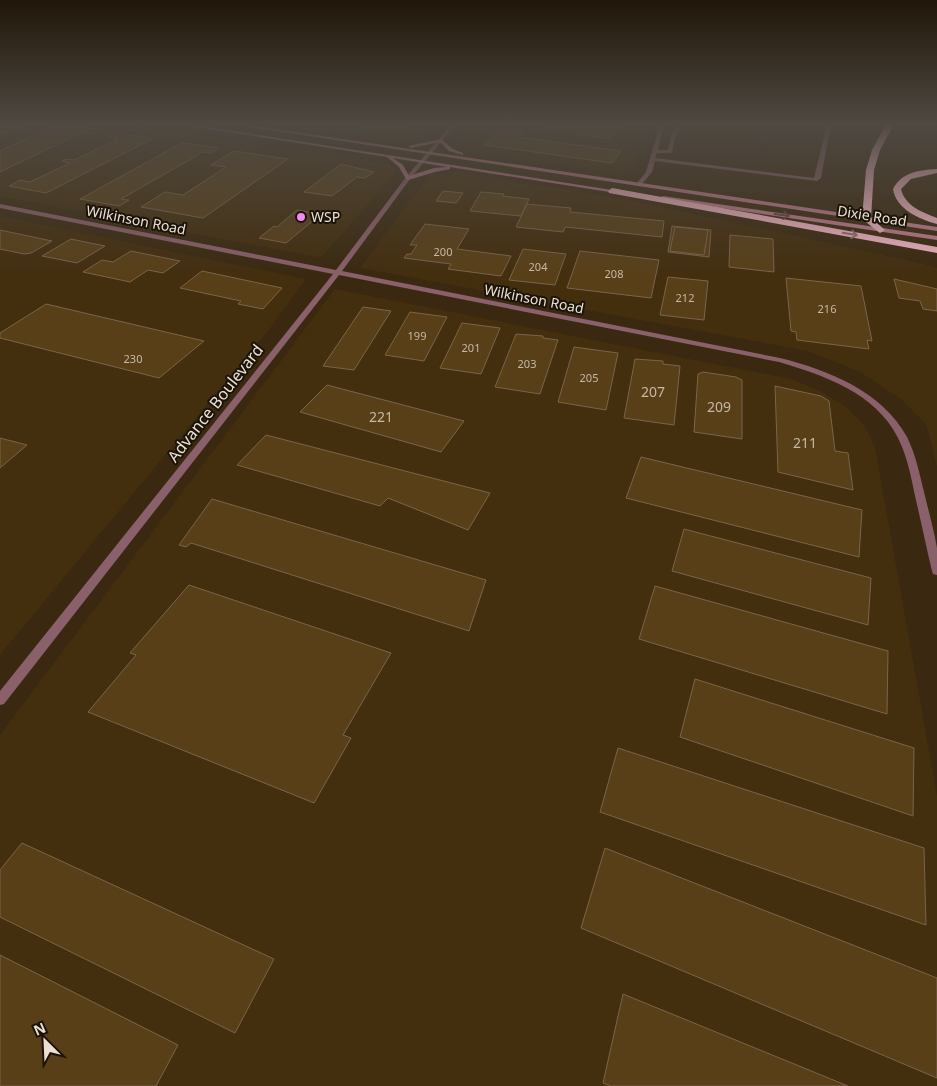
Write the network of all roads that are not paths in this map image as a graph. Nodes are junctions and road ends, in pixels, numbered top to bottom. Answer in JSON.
{"nodes":[{"id":1,"x":406,"y":175,"type":"edge"},
{"id":2,"x":411,"y":175,"type":"edge"},
{"id":3,"x":419,"y":175,"type":"edge"},
{"id":4,"x":514,"y":175,"type":"edge"},
{"id":5,"x":576,"y":175,"type":"edge"},
{"id":6,"x":647,"y":175,"type":"edge"},
{"id":7,"x":774,"y":175,"type":"edge"},
{"id":8,"x":819,"y":175,"type":"edge"},
{"id":9,"x":870,"y":175,"type":"edge"},
{"id":10,"x":917,"y":175,"type":"edge"},
{"id":11,"x":408,"y":178,"type":"junction"},
{"id":12,"x":639,"y":184,"type":"junction"},
{"id":13,"x":612,"y":190,"type":"junction"},
{"id":14,"x":0,"y":206,"type":"edge"},
{"id":15,"x":866,"y":219,"type":"junction"},
{"id":16,"x":937,"y":221,"type":"edge"},
{"id":17,"x":937,"y":229,"type":"edge"},
{"id":18,"x":880,"y":230,"type":"junction"},
{"id":19,"x":937,"y":238,"type":"edge"},
{"id":20,"x":937,"y":250,"type":"edge"},
{"id":21,"x":337,"y":273,"type":"junction"},
{"id":22,"x":937,"y":571,"type":"edge"},
{"id":23,"x":0,"y":700,"type":"edge"}],
"edges":[{"from":1,"to":11,"type":"main road"},
{"from":2,"to":11,"type":"street","name":"Advance Boulevard"},
{"from":3,"to":11,"type":"main road"},
{"from":4,"to":13,"type":"main road","name":"Dixie Road"},
{"from":5,"to":12,"type":"main road","name":"Dixie Road"},
{"from":6,"to":12,"type":"street"},
{"from":7,"to":8,"type":"street"},
{"from":9,"to":15,"type":"highway"},
{"from":10,"to":16,"type":"highway"},
{"from":11,"to":21,"type":"street","name":"Advance Boulevard"},
{"from":12,"to":15,"type":"main road","name":"Dixie Road"},
{"from":13,"to":18,"type":"main road","name":"Dixie Road","one_way":true},
{"from":13,"to":20,"type":"highway","one_way":true},
{"from":14,"to":21,"type":"street","name":"Wilkinson Road"},
{"from":15,"to":17,"type":"main road","name":"Dixie Road"},
{"from":15,"to":18,"type":"highway"},
{"from":18,"to":19,"type":"main road","name":"Dixie Road"},
{"from":21,"to":22,"type":"street","name":"Wilkinson Road"},
{"from":21,"to":23,"type":"street","name":"Advance Boulevard"}]}
